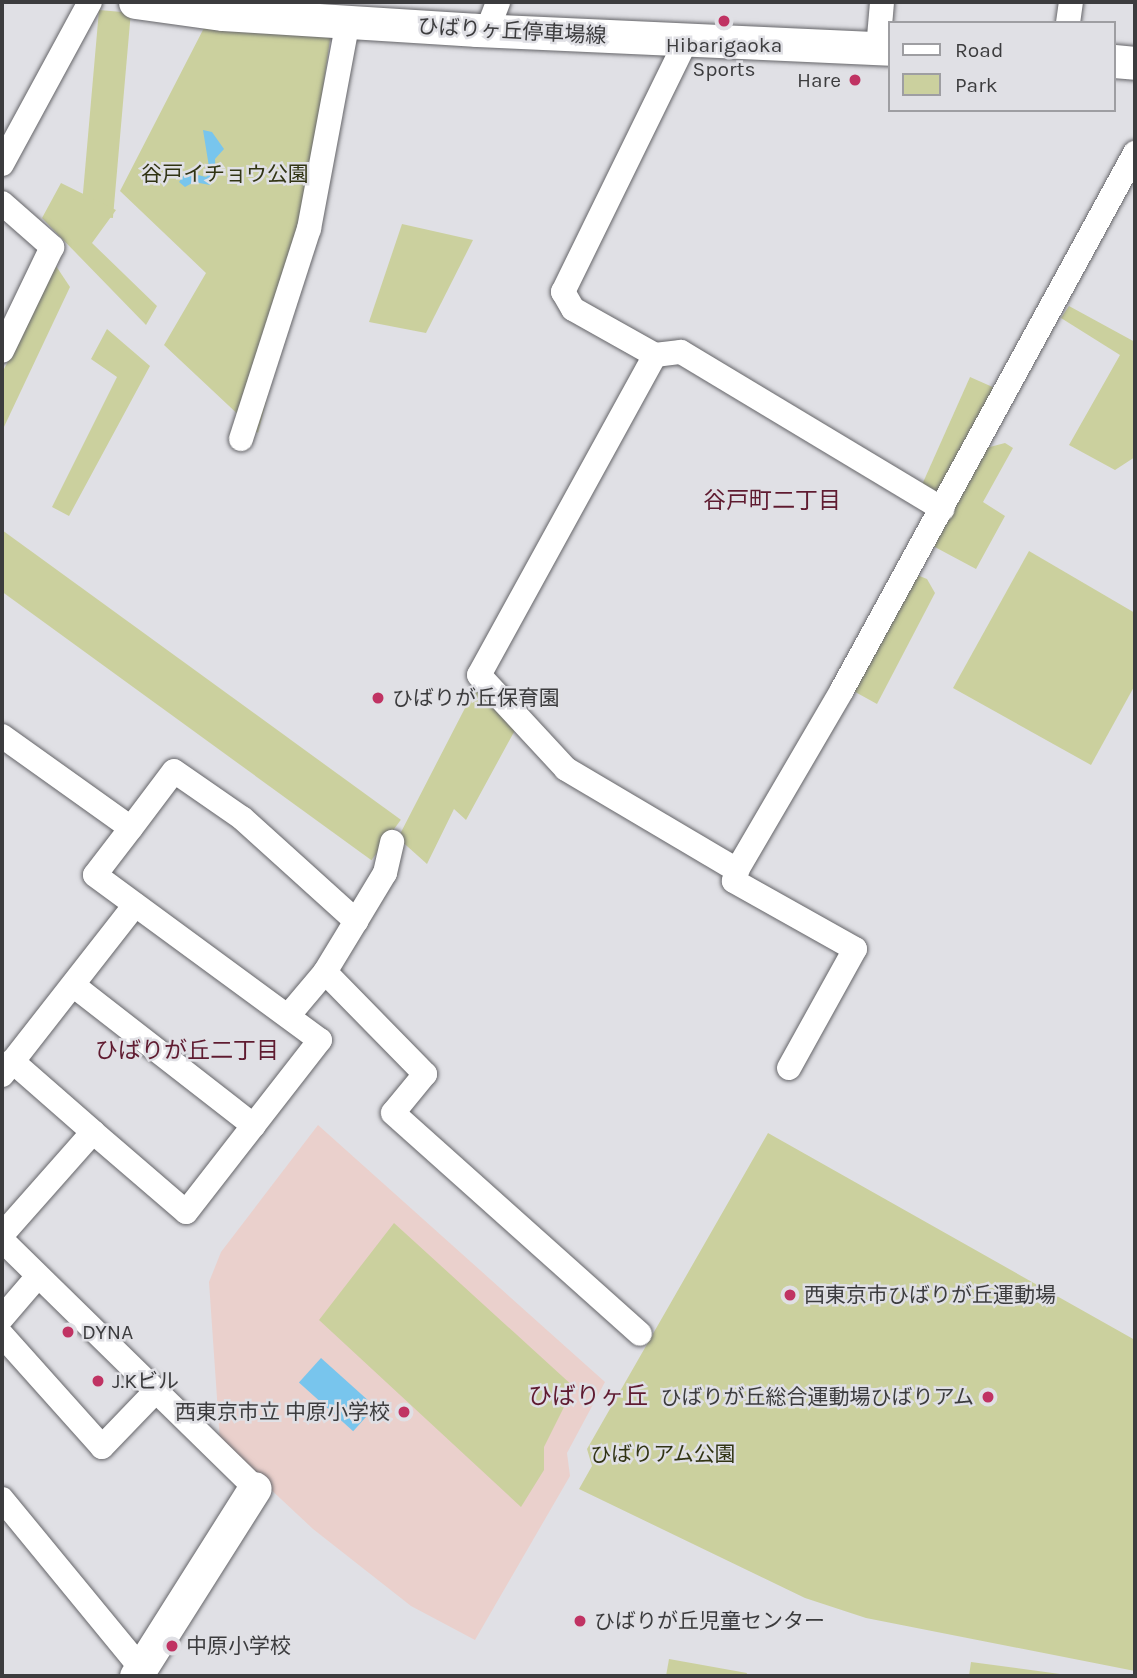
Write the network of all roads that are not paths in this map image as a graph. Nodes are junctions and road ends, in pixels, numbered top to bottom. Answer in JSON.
{"nodes":[{"id":1,"x":90,"y":2,"type":"edge"},
{"id":2,"x":135,"y":2,"type":"edge"},
{"id":3,"x":882,"y":2,"type":"edge"},
{"id":4,"x":1071,"y":2,"type":"edge"},
{"id":5,"x":493,"y":16,"type":"edge"},
{"id":6,"x":348,"y":20,"type":"junction"},
{"id":7,"x":1068,"y":21,"type":"edge"},
{"id":8,"x":687,"y":39,"type":"junction"},
{"id":9,"x":884,"y":49,"type":"edge"},
{"id":10,"x":1116,"y":61,"type":"edge"},
{"id":11,"x":1135,"y":63,"type":"edge"},
{"id":12,"x":1135,"y":153,"type":"edge"},
{"id":13,"x":2,"y":164,"type":"edge"},
{"id":14,"x":2,"y":202,"type":"edge"},
{"id":15,"x":2,"y":351,"type":"edge"},
{"id":16,"x":655,"y":355,"type":"junction"},
{"id":17,"x":241,"y":439,"type":"dead end"},
{"id":18,"x":942,"y":509,"type":"junction"},
{"id":19,"x":2,"y":736,"type":"edge"},
{"id":20,"x":131,"y":828,"type":"junction"},
{"id":21,"x":392,"y":842,"type":"dead end"},
{"id":22,"x":737,"y":870,"type":"junction"},
{"id":23,"x":135,"y":905,"type":"junction"},
{"id":24,"x":356,"y":921,"type":"junction"},
{"id":25,"x":325,"y":972,"type":"junction"},
{"id":26,"x":73,"y":985,"type":"junction"},
{"id":27,"x":288,"y":1016,"type":"junction"},
{"id":28,"x":7,"y":1068,"type":"edge"},
{"id":29,"x":789,"y":1068,"type":"dead end"},
{"id":30,"x":254,"y":1126,"type":"junction"},
{"id":31,"x":93,"y":1132,"type":"junction"},
{"id":32,"x":2,"y":1238,"type":"edge"},
{"id":33,"x":38,"y":1276,"type":"junction"},
{"id":34,"x":2,"y":1318,"type":"edge"},
{"id":35,"x":640,"y":1334,"type":"dead end"},
{"id":36,"x":2,"y":1335,"type":"edge"},
{"id":37,"x":155,"y":1392,"type":"junction"},
{"id":38,"x":255,"y":1488,"type":"joint"},
{"id":39,"x":2,"y":1499,"type":"edge"},
{"id":40,"x":139,"y":1672,"type":"edge"}],
"edges":[{"from":1,"to":13,"type":"street"},
{"from":2,"to":6,"type":"main road","name":"ひばりヶ丘停車場線"},
{"from":3,"to":9,"type":"street"},
{"from":4,"to":7,"type":"street"},
{"from":5,"to":6,"type":"main road","name":"ひばりヶ丘停車場線"},
{"from":5,"to":8,"type":"main road","name":"ひばりヶ丘停車場線"},
{"from":6,"to":17,"type":"street"},
{"from":8,"to":9,"type":"main road","name":"ひばりヶ丘停車場線"},
{"from":8,"to":16,"type":"street"},
{"from":10,"to":11,"type":"main road"},
{"from":12,"to":18,"type":"street"},
{"from":14,"to":15,"type":"street"},
{"from":16,"to":18,"type":"street"},
{"from":16,"to":22,"type":"street"},
{"from":18,"to":22,"type":"street"},
{"from":19,"to":20,"type":"street"},
{"from":20,"to":23,"type":"street"},
{"from":20,"to":24,"type":"street"},
{"from":21,"to":24,"type":"street"},
{"from":22,"to":29,"type":"street"},
{"from":23,"to":26,"type":"street"},
{"from":23,"to":27,"type":"street"},
{"from":24,"to":25,"type":"street"},
{"from":25,"to":27,"type":"street"},
{"from":25,"to":35,"type":"street"},
{"from":26,"to":28,"type":"street"},
{"from":26,"to":30,"type":"street"},
{"from":27,"to":30,"type":"street"},
{"from":28,"to":31,"type":"street"},
{"from":30,"to":31,"type":"street"},
{"from":31,"to":32,"type":"street"},
{"from":32,"to":33,"type":"street"},
{"from":33,"to":34,"type":"street"},
{"from":33,"to":37,"type":"street"},
{"from":36,"to":37,"type":"street"},
{"from":37,"to":38,"type":"street"},
{"from":38,"to":40,"type":"main road"},
{"from":39,"to":40,"type":"street"}]}
